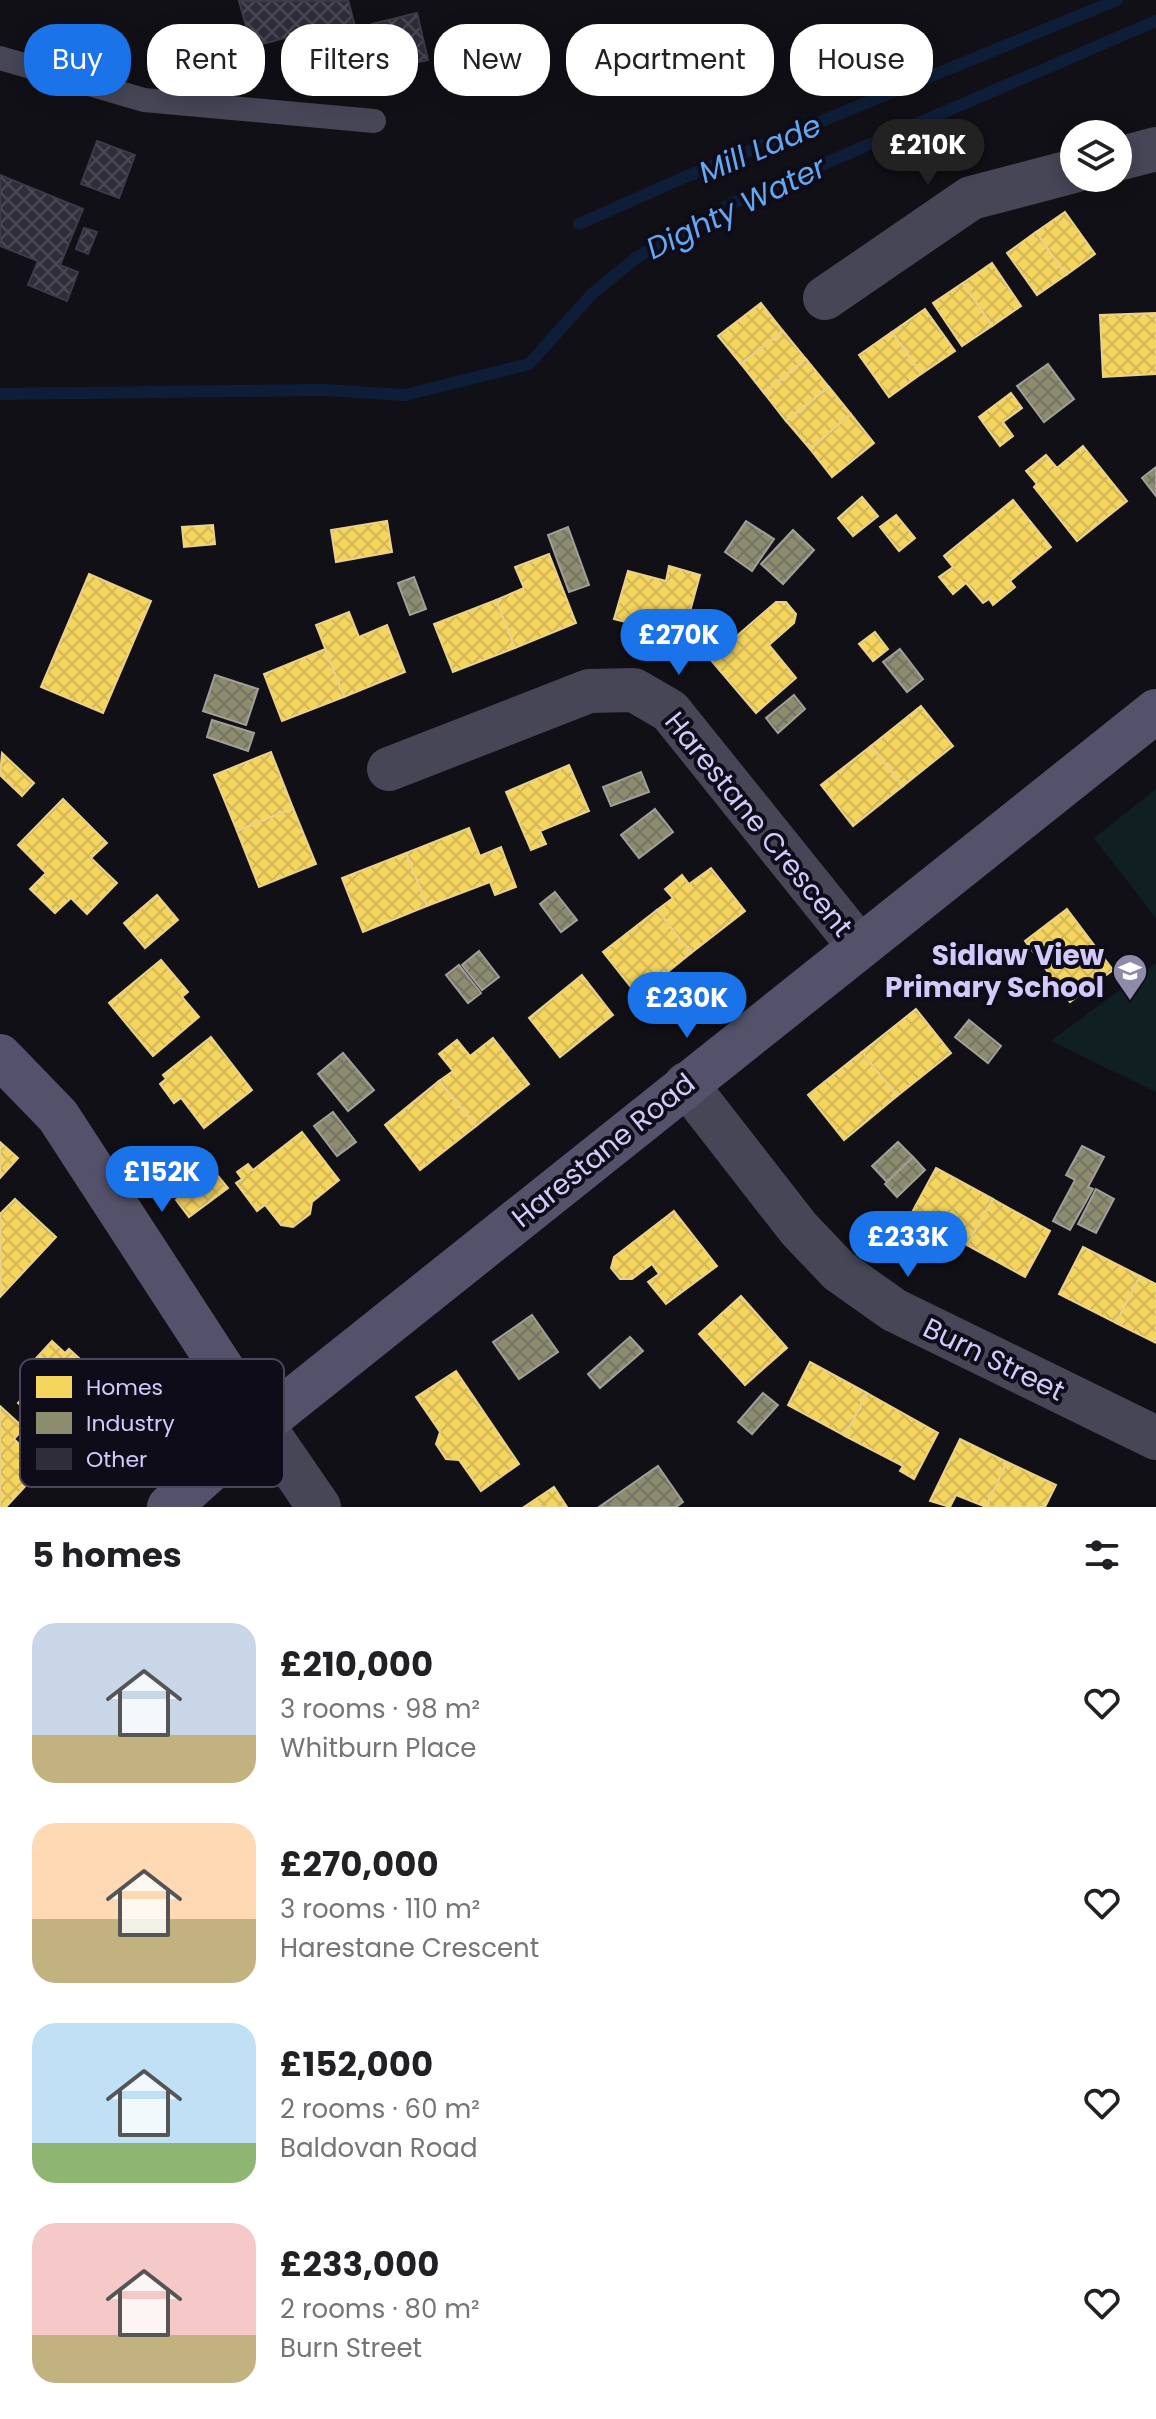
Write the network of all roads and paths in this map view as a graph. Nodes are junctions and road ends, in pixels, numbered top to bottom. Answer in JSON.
{"nodes":[{"id":1,"x":0,"y":58,"type":"edge"},
{"id":2,"x":374,"y":121,"type":"dead end"},
{"id":3,"x":1156,"y":149,"type":"edge"},
{"id":4,"x":1132,"y":155,"type":"edge"},
{"id":5,"x":1060,"y":175,"type":"edge"},
{"id":6,"x":825,"y":298,"type":"dead end"},
{"id":7,"x":1156,"y":711,"type":"edge"},
{"id":8,"x":389,"y":769,"type":"dead end"},
{"id":9,"x":859,"y":946,"type":"junction"},
{"id":10,"x":0,"y":1056,"type":"edge"},
{"id":11,"x":686,"y":1084,"type":"junction"},
{"id":12,"x":216,"y":1359,"type":"edge"},
{"id":13,"x":284,"y":1406,"type":"edge"},
{"id":14,"x":1156,"y":1438,"type":"edge"},
{"id":15,"x":284,"y":1456,"type":"edge"},
{"id":16,"x":191,"y":1487,"type":"edge"},
{"id":17,"x":169,"y":1507,"type":"edge"},
{"id":18,"x":319,"y":1507,"type":"edge"}],
"edges":[{"from":1,"to":2,"type":"lane"},
{"from":3,"to":4,"type":"street"},
{"from":5,"to":6,"type":"street"},
{"from":7,"to":9,"type":"street","name":"Harestane Road"},
{"from":8,"to":9,"type":"street","name":"Harestane Crescent"},
{"from":9,"to":11,"type":"street","name":"Harestane Road"},
{"from":10,"to":12,"type":"street"},
{"from":11,"to":13,"type":"street","name":"Harestane Road"},
{"from":11,"to":14,"type":"street","name":"Burn Street"},
{"from":15,"to":18,"type":"street"},
{"from":16,"to":17,"type":"street","name":"Harestane Road"}]}
